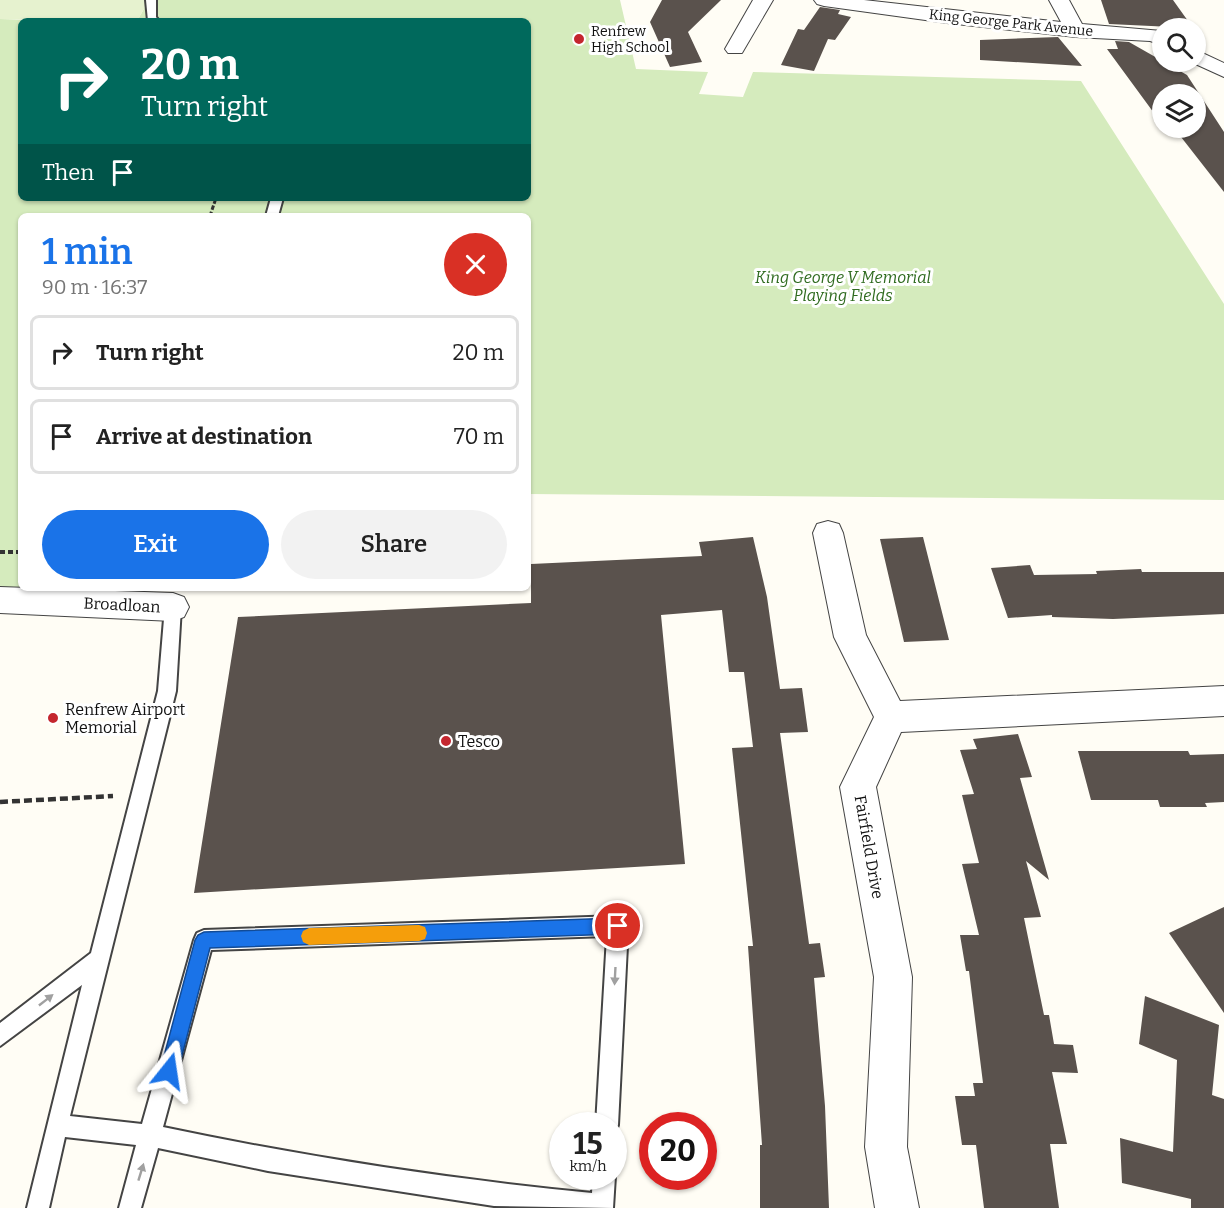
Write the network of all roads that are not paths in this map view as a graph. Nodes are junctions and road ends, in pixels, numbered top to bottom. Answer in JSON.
{"nodes":[{"id":1,"x":151,"y":0,"type":"edge"},
{"id":2,"x":763,"y":0,"type":"edge"},
{"id":3,"x":824,"y":0,"type":"edge"},
{"id":4,"x":1059,"y":0,"type":"edge"},
{"id":5,"x":151,"y":18,"type":"edge"},
{"id":6,"x":1076,"y":31,"type":"junction"},
{"id":7,"x":1152,"y":35,"type":"edge"},
{"id":8,"x":735,"y":50,"type":"dead end"},
{"id":9,"x":1206,"y":61,"type":"edge"},
{"id":10,"x":1224,"y":70,"type":"edge"},
{"id":11,"x":828,"y":533,"type":"dead end"},
{"id":12,"x":139,"y":596,"type":"edge"},
{"id":13,"x":0,"y":600,"type":"edge"},
{"id":14,"x":173,"y":607,"type":"joint"},
{"id":15,"x":1224,"y":701,"type":"edge"},
{"id":16,"x":891,"y":717,"type":"junction"},
{"id":17,"x":98,"y":960,"type":"junction"},
{"id":18,"x":0,"y":1036,"type":"edge"},
{"id":19,"x":608,"y":1112,"type":"edge"},
{"id":20,"x":57,"y":1125,"type":"junction"},
{"id":21,"x":152,"y":1136,"type":"junction"},
{"id":22,"x":603,"y":1190,"type":"edge"},
{"id":23,"x":602,"y":1206,"type":"edge"},
{"id":24,"x":38,"y":1208,"type":"edge"},
{"id":25,"x":130,"y":1208,"type":"edge"},
{"id":26,"x":897,"y":1208,"type":"edge"}],
"edges":[{"from":1,"to":5,"type":"lane"},
{"from":2,"to":8,"type":"street"},
{"from":3,"to":6,"type":"street","name":"King George Park Avenue"},
{"from":4,"to":6,"type":"street"},
{"from":6,"to":7,"type":"street","name":"King George Park Avenue"},
{"from":9,"to":10,"type":"street"},
{"from":11,"to":16,"type":"street"},
{"from":12,"to":13,"type":"street","name":"Broadloan"},
{"from":12,"to":14,"type":"street","name":"Broadloan"},
{"from":14,"to":17,"type":"lane"},
{"from":15,"to":16,"type":"street"},
{"from":16,"to":26,"type":"street","name":"Fairfield Drive"},
{"from":18,"to":17,"type":"lane","one_way":true},
{"from":17,"to":20,"type":"lane"},
{"from":21,"to":19,"type":"lane","one_way":true},
{"from":20,"to":21,"type":"lane"},
{"from":20,"to":24,"type":"lane"},
{"from":21,"to":23,"type":"lane"},
{"from":25,"to":21,"type":"lane","one_way":true},
{"from":22,"to":23,"type":"lane"}]}
